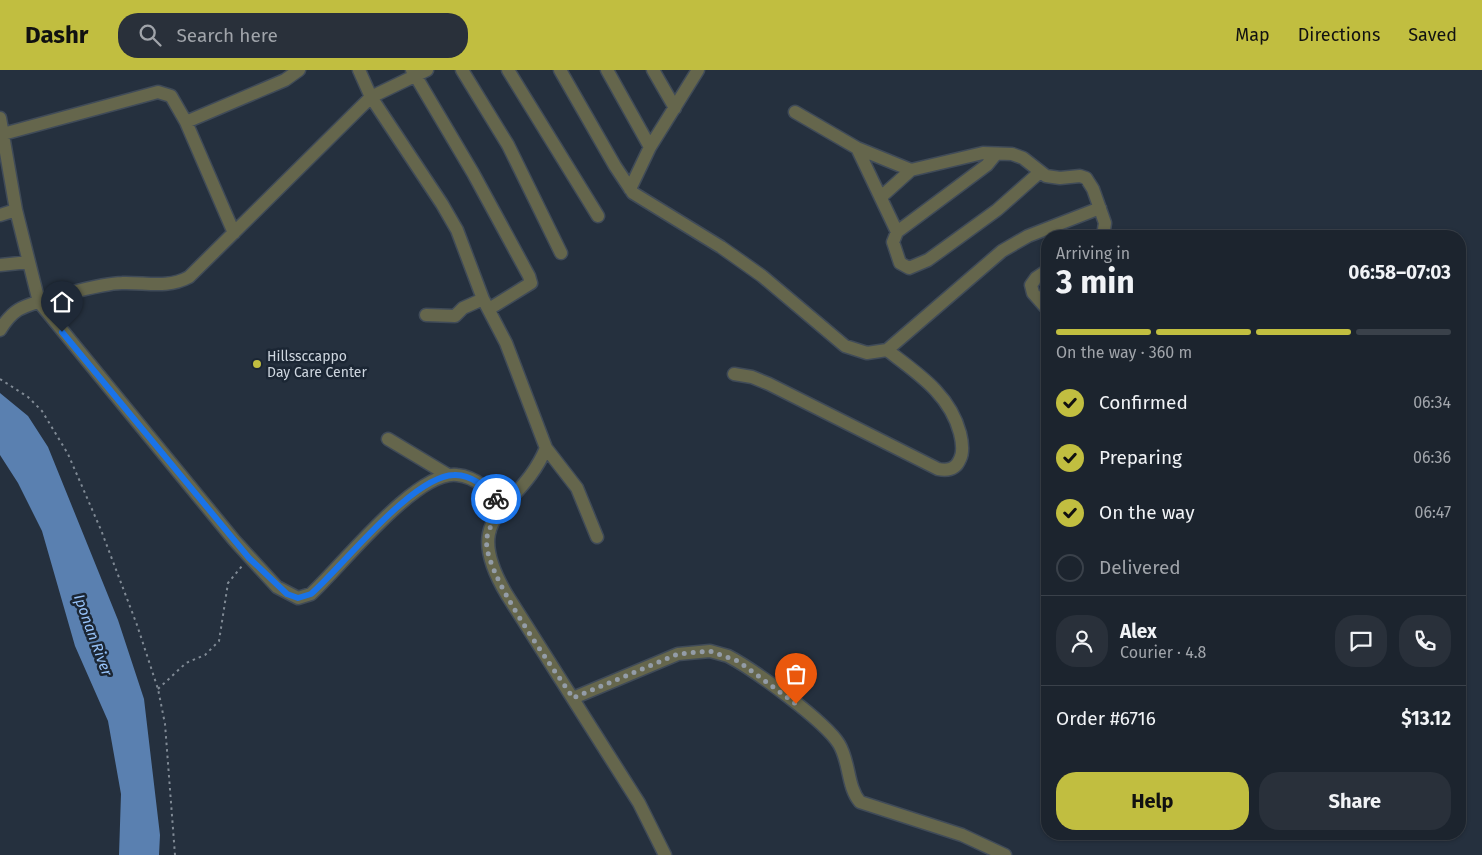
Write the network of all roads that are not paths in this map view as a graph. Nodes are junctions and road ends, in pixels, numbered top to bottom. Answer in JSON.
{"nodes":[{"id":1,"x":299,"y":70,"type":"edge"},
{"id":2,"x":358,"y":70,"type":"edge"},
{"id":3,"x":462,"y":70,"type":"edge"},
{"id":4,"x":508,"y":70,"type":"edge"},
{"id":5,"x":560,"y":70,"type":"edge"},
{"id":6,"x":607,"y":70,"type":"edge"},
{"id":7,"x":653,"y":70,"type":"edge"},
{"id":8,"x":697,"y":71,"type":"edge"},
{"id":9,"x":418,"y":72,"type":"edge"},
{"id":10,"x":371,"y":97,"type":"junction"},
{"id":11,"x":675,"y":108,"type":"junction"},
{"id":12,"x":795,"y":112,"type":"dead end"},
{"id":13,"x":0,"y":118,"type":"edge"},
{"id":14,"x":186,"y":122,"type":"junction"},
{"id":15,"x":4,"y":134,"type":"junction"},
{"id":16,"x":650,"y":147,"type":"junction"},
{"id":17,"x":857,"y":148,"type":"junction"},
{"id":18,"x":4,"y":152,"type":"edge"},
{"id":19,"x":996,"y":154,"type":"junction"},
{"id":20,"x":911,"y":170,"type":"junction"},
{"id":21,"x":1040,"y":172,"type":"junction"},
{"id":22,"x":630,"y":189,"type":"junction"},
{"id":23,"x":881,"y":197,"type":"junction"},
{"id":24,"x":1100,"y":208,"type":"junction"},
{"id":25,"x":16,"y":210,"type":"junction"},
{"id":26,"x":0,"y":215,"type":"edge"},
{"id":27,"x":598,"y":216,"type":"dead end"},
{"id":28,"x":1043,"y":230,"type":"edge"},
{"id":29,"x":1104,"y":230,"type":"edge"},
{"id":30,"x":1041,"y":231,"type":"edge"},
{"id":31,"x":897,"y":232,"type":"junction"},
{"id":32,"x":234,"y":233,"type":"junction"},
{"id":33,"x":561,"y":253,"type":"dead end"},
{"id":34,"x":29,"y":262,"type":"junction"},
{"id":35,"x":0,"y":265,"type":"edge"},
{"id":36,"x":1041,"y":275,"type":"edge"},
{"id":37,"x":39,"y":302,"type":"junction"},
{"id":38,"x":1041,"y":303,"type":"edge"},
{"id":39,"x":486,"y":304,"type":"junction"},
{"id":40,"x":426,"y":315,"type":"dead end"},
{"id":41,"x":0,"y":330,"type":"edge"},
{"id":42,"x":887,"y":350,"type":"junction"},
{"id":43,"x":734,"y":374,"type":"dead end"},
{"id":44,"x":388,"y":439,"type":"dead end"},
{"id":45,"x":546,"y":448,"type":"junction"},
{"id":46,"x":448,"y":475,"type":"junction"},
{"id":47,"x":504,"y":507,"type":"junction"},
{"id":48,"x":597,"y":537,"type":"dead end"},
{"id":49,"x":573,"y":698,"type":"junction"},
{"id":50,"x":665,"y":855,"type":"edge"},
{"id":51,"x":1005,"y":855,"type":"edge"}],
"edges":[{"from":1,"to":14,"type":"street"},
{"from":2,"to":10,"type":"street"},
{"from":3,"to":33,"type":"street"},
{"from":4,"to":27,"type":"street"},
{"from":5,"to":22,"type":"street"},
{"from":6,"to":16,"type":"street"},
{"from":7,"to":11,"type":"street"},
{"from":8,"to":11,"type":"street"},
{"from":9,"to":10,"type":"street"},
{"from":9,"to":39,"type":"street"},
{"from":10,"to":32,"type":"street"},
{"from":10,"to":39,"type":"street"},
{"from":11,"to":16,"type":"street"},
{"from":12,"to":17,"type":"street"},
{"from":13,"to":15,"type":"street"},
{"from":14,"to":15,"type":"street"},
{"from":14,"to":32,"type":"street"},
{"from":15,"to":18,"type":"street"},
{"from":16,"to":22,"type":"street"},
{"from":17,"to":20,"type":"street"},
{"from":17,"to":23,"type":"street"},
{"from":18,"to":25,"type":"street"},
{"from":19,"to":20,"type":"street"},
{"from":19,"to":21,"type":"street"},
{"from":19,"to":31,"type":"street"},
{"from":20,"to":23,"type":"street"},
{"from":21,"to":24,"type":"street"},
{"from":21,"to":31,"type":"street"},
{"from":22,"to":42,"type":"street"},
{"from":23,"to":31,"type":"street"},
{"from":24,"to":28,"type":"street"},
{"from":24,"to":29,"type":"street"},
{"from":25,"to":26,"type":"street"},
{"from":25,"to":34,"type":"street"},
{"from":30,"to":42,"type":"street"},
{"from":32,"to":37,"type":"street"},
{"from":34,"to":35,"type":"street"},
{"from":34,"to":37,"type":"street"},
{"from":36,"to":38,"type":"street"},
{"from":37,"to":41,"type":"street"},
{"from":37,"to":46,"type":"street"},
{"from":39,"to":40,"type":"street"},
{"from":39,"to":45,"type":"street"},
{"from":42,"to":43,"type":"street"},
{"from":44,"to":46,"type":"street"},
{"from":45,"to":47,"type":"street"},
{"from":45,"to":48,"type":"street"},
{"from":46,"to":47,"type":"street"},
{"from":47,"to":49,"type":"street"},
{"from":49,"to":50,"type":"street"},
{"from":49,"to":51,"type":"street"}]}
